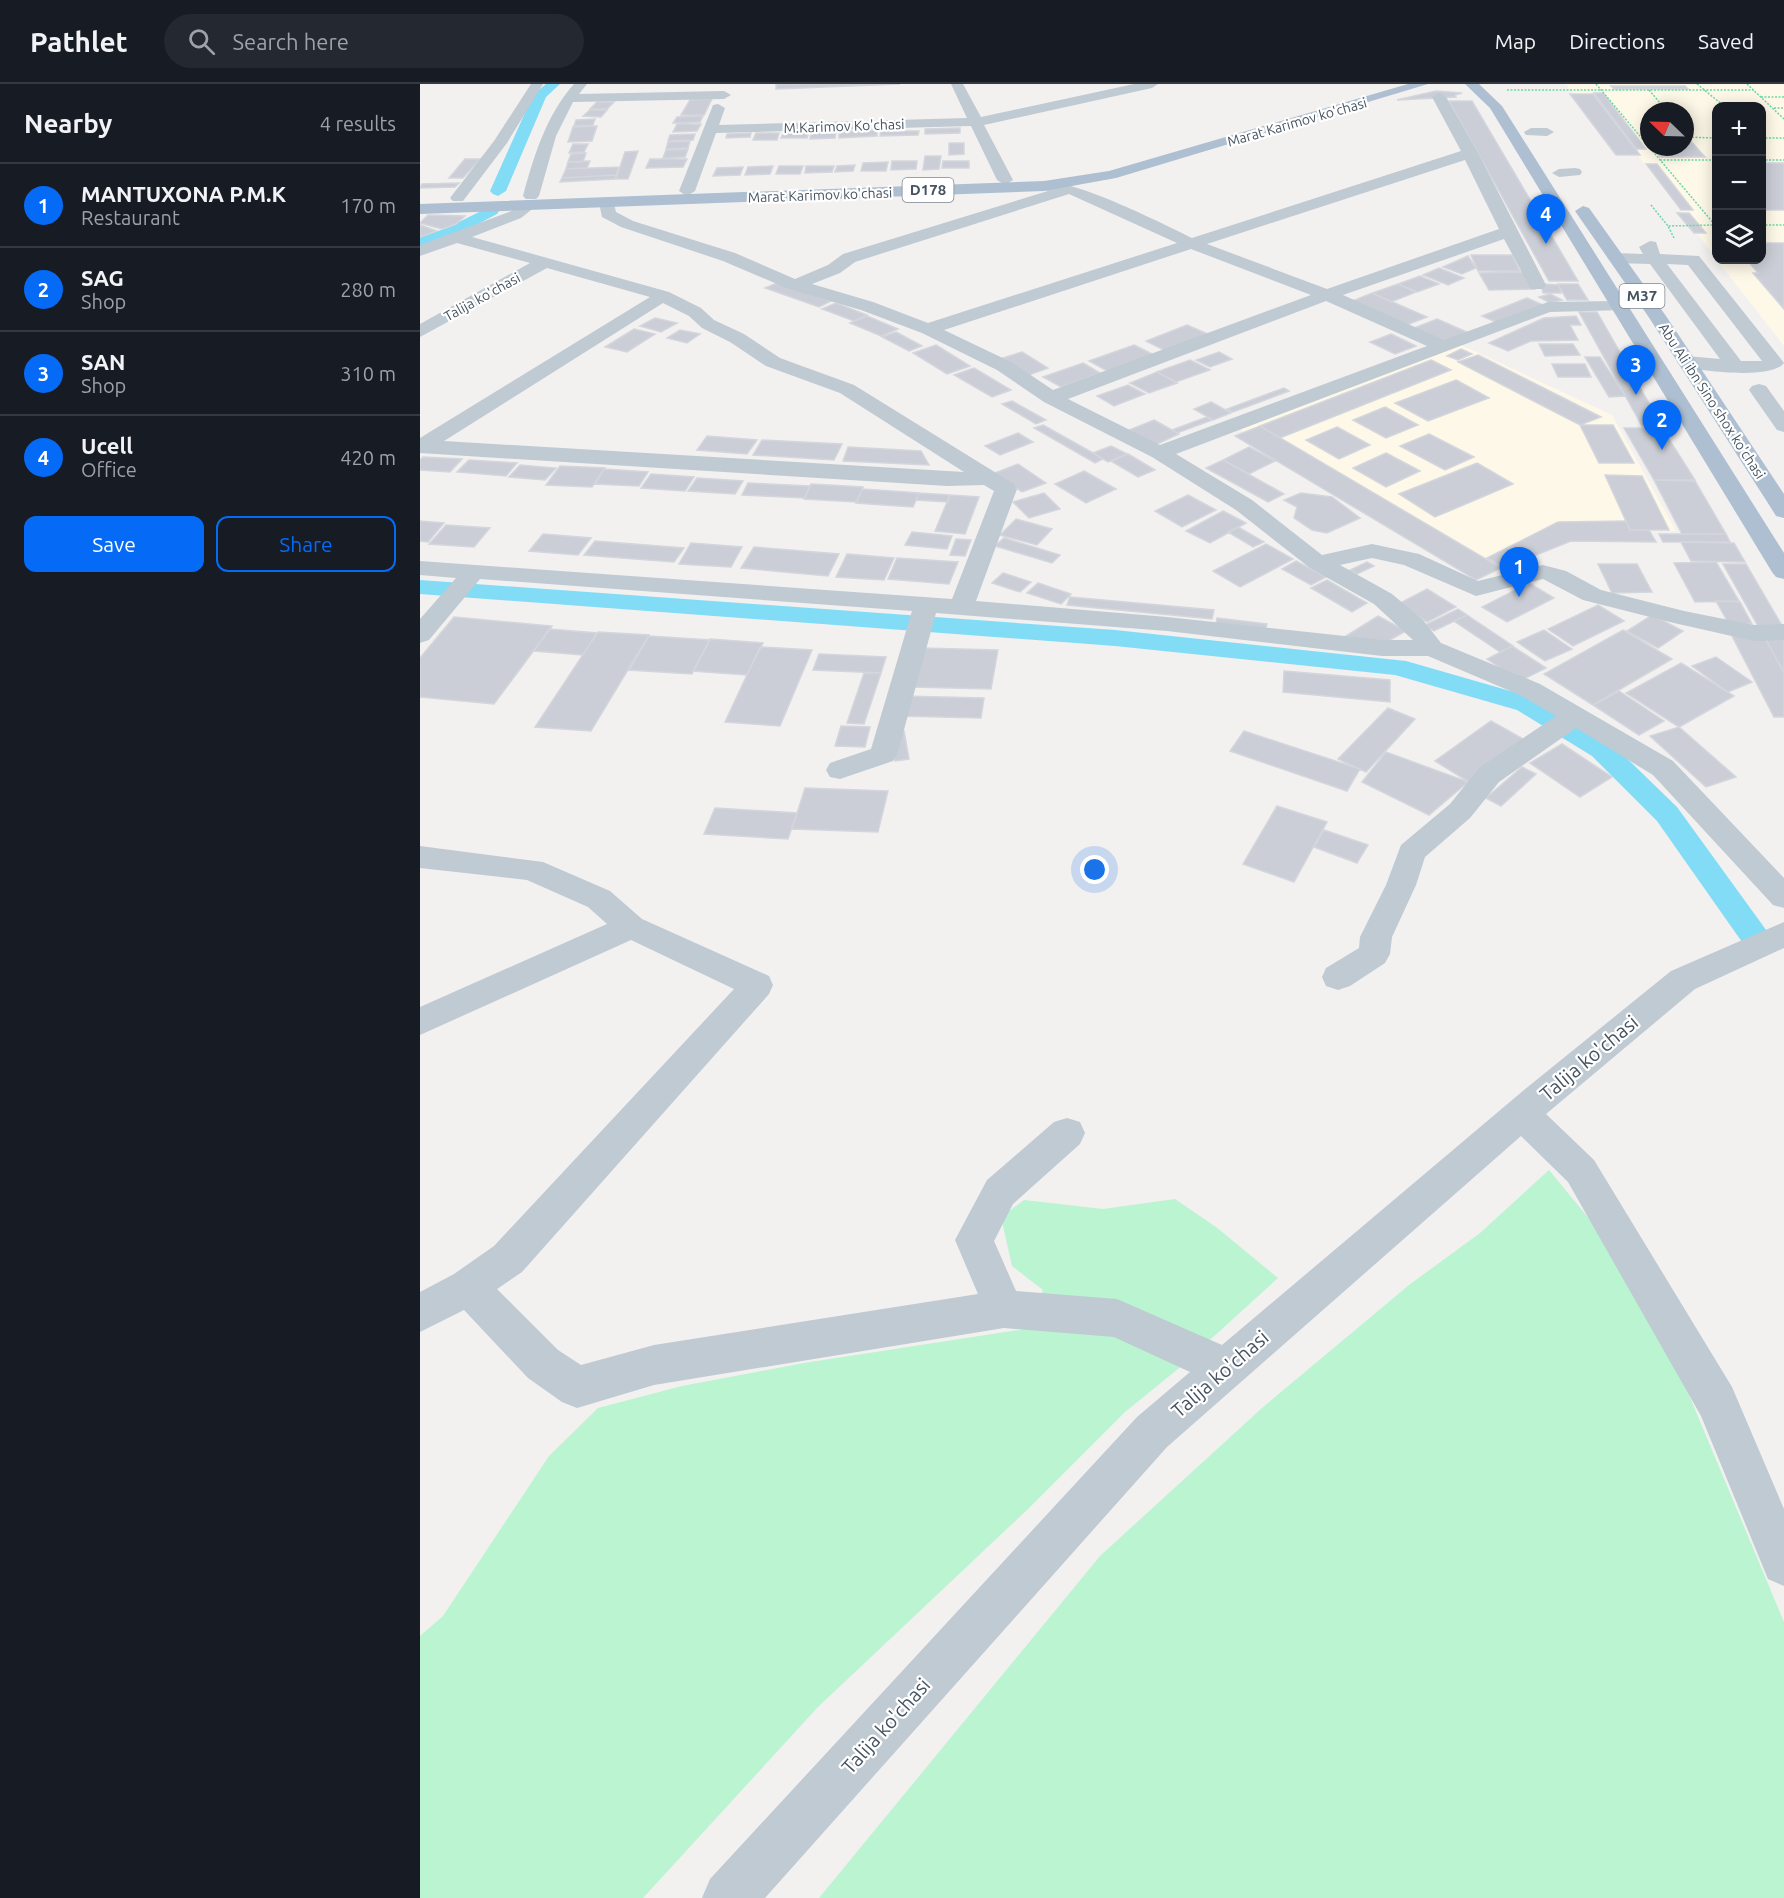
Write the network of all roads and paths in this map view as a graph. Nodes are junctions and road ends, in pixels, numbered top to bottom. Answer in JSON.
{"nodes":[{"id":1,"x":537,"y":84,"type":"edge"},
{"id":2,"x":581,"y":84,"type":"edge"},
{"id":3,"x":957,"y":84,"type":"edge"},
{"id":4,"x":1152,"y":84,"type":"edge"},
{"id":5,"x":1596,"y":84,"type":"edge"},
{"id":6,"x":1696,"y":84,"type":"edge"},
{"id":7,"x":1748,"y":84,"type":"edge"},
{"id":8,"x":1402,"y":86,"type":"edge"},
{"id":9,"x":727,"y":89,"type":"edge"},
{"id":10,"x":1463,"y":89,"type":"edge"},
{"id":11,"x":1601,"y":90,"type":"junction"},
{"id":12,"x":1649,"y":90,"type":"junction"},
{"id":13,"x":1707,"y":90,"type":"junction"},
{"id":14,"x":1754,"y":90,"type":"junction"},
{"id":15,"x":1439,"y":97,"type":"dead end"},
{"id":16,"x":1761,"y":97,"type":"junction"},
{"id":17,"x":1784,"y":97,"type":"edge"},
{"id":18,"x":567,"y":98,"type":"junction"},
{"id":19,"x":1499,"y":98,"type":"junction"},
{"id":20,"x":1659,"y":102,"type":"edge"},
{"id":21,"x":1720,"y":102,"type":"edge"},
{"id":22,"x":1773,"y":108,"type":"junction"},
{"id":23,"x":1784,"y":108,"type":"edge"},
{"id":24,"x":1784,"y":119,"type":"edge"},
{"id":25,"x":978,"y":122,"type":"junction"},
{"id":26,"x":709,"y":129,"type":"junction"},
{"id":27,"x":1640,"y":136,"type":"edge"},
{"id":28,"x":1694,"y":137,"type":"edge"},
{"id":29,"x":1712,"y":138,"type":"edge"},
{"id":30,"x":1766,"y":138,"type":"edge"},
{"id":31,"x":1784,"y":138,"type":"edge"},
{"id":32,"x":1471,"y":153,"type":"junction"},
{"id":33,"x":1656,"y":156,"type":"edge"},
{"id":34,"x":1659,"y":160,"type":"junction"},
{"id":35,"x":1712,"y":160,"type":"edge"},
{"id":36,"x":1766,"y":160,"type":"edge"},
{"id":37,"x":1784,"y":160,"type":"edge"},
{"id":38,"x":1005,"y":180,"type":"junction"},
{"id":39,"x":1044,"y":186,"type":"junction"},
{"id":40,"x":1070,"y":189,"type":"junction"},
{"id":41,"x":687,"y":191,"type":"junction"},
{"id":42,"x":458,"y":198,"type":"junction"},
{"id":43,"x":420,"y":200,"type":"edge"},
{"id":44,"x":530,"y":201,"type":"junction"},
{"id":45,"x":607,"y":203,"type":"junction"},
{"id":46,"x":1651,"y":205,"type":"dead end"},
{"id":47,"x":420,"y":209,"type":"edge"},
{"id":48,"x":1712,"y":220,"type":"edge"},
{"id":49,"x":1766,"y":225,"type":"edge"},
{"id":50,"x":1784,"y":225,"type":"edge"},
{"id":51,"x":1668,"y":226,"type":"dead end"},
{"id":52,"x":1507,"y":232,"type":"junction"},
{"id":53,"x":458,"y":238,"type":"junction"},
{"id":54,"x":1190,"y":243,"type":"junction"},
{"id":55,"x":420,"y":251,"type":"edge"},
{"id":56,"x":1653,"y":257,"type":"junction"},
{"id":57,"x":1615,"y":258,"type":"junction"},
{"id":58,"x":543,"y":263,"type":"junction"},
{"id":59,"x":795,"y":285,"type":"junction"},
{"id":60,"x":1537,"y":285,"type":"dead end"},
{"id":61,"x":1328,"y":294,"type":"junction"},
{"id":62,"x":663,"y":297,"type":"junction"},
{"id":63,"x":1618,"y":306,"type":"junction"},
{"id":64,"x":928,"y":330,"type":"junction"},
{"id":65,"x":420,"y":331,"type":"edge"},
{"id":66,"x":1442,"y":346,"type":"junction"},
{"id":67,"x":1687,"y":362,"type":"junction"},
{"id":68,"x":1735,"y":366,"type":"junction"},
{"id":69,"x":1759,"y":390,"type":"dead end"},
{"id":70,"x":1051,"y":398,"type":"junction"},
{"id":71,"x":1784,"y":426,"type":"edge"},
{"id":72,"x":421,"y":447,"type":"edge"},
{"id":73,"x":1159,"y":453,"type":"junction"},
{"id":74,"x":989,"y":478,"type":"junction"},
{"id":75,"x":1784,"y":511,"type":"edge"},
{"id":76,"x":1318,"y":563,"type":"junction"},
{"id":77,"x":420,"y":568,"type":"edge"},
{"id":78,"x":474,"y":572,"type":"junction"},
{"id":79,"x":1784,"y":572,"type":"edge"},
{"id":80,"x":926,"y":604,"type":"junction"},
{"id":81,"x":961,"y":607,"type":"junction"},
{"id":82,"x":1784,"y":632,"type":"edge"},
{"id":83,"x":420,"y":635,"type":"edge"},
{"id":84,"x":1432,"y":648,"type":"junction"},
{"id":85,"x":1575,"y":716,"type":"junction"},
{"id":86,"x":840,"y":770,"type":"dead end"},
{"id":87,"x":420,"y":857,"type":"edge"},
{"id":88,"x":1784,"y":897,"type":"edge"},
{"id":89,"x":631,"y":927,"type":"junction"},
{"id":90,"x":1784,"y":934,"type":"edge"},
{"id":91,"x":1338,"y":977,"type":"dead end"},
{"id":92,"x":420,"y":1022,"type":"edge"},
{"id":93,"x":1522,"y":1114,"type":"junction"},
{"id":94,"x":1067,"y":1133,"type":"dead end"},
{"id":95,"x":468,"y":1287,"type":"junction"},
{"id":96,"x":1004,"y":1309,"type":"junction"},
{"id":97,"x":420,"y":1313,"type":"edge"},
{"id":98,"x":1226,"y":1368,"type":"junction"},
{"id":99,"x":1784,"y":1563,"type":"edge"},
{"id":100,"x":729,"y":1898,"type":"edge"}],
"edges":[{"from":1,"to":42,"type":"street"},
{"from":2,"to":18,"type":"street"},
{"from":3,"to":25,"type":"street"},
{"from":4,"to":25,"type":"street","name":"M.Karimov Ko'chasi"},
{"from":5,"to":11,"type":"path"},
{"from":6,"to":13,"type":"path"},
{"from":7,"to":14,"type":"path"},
{"from":8,"to":10,"type":"main road"},
{"from":8,"to":38,"type":"main road","name":"Marat Karimov ko'chasi","number":"D178"},
{"from":8,"to":39,"type":"main road","name":"Marat Karimov ko'chasi","number":"D178"},
{"from":9,"to":18,"type":"street"},
{"from":9,"to":26,"type":"street"},
{"from":10,"to":19,"type":"main road","name":"Abu Ali ibn Sino shox ko'chasi","number":"M37"},
{"from":11,"to":12,"type":"path"},
{"from":11,"to":19,"type":"path"},
{"from":11,"to":27,"type":"path"},
{"from":12,"to":13,"type":"path"},
{"from":12,"to":20,"type":"path"},
{"from":13,"to":14,"type":"path"},
{"from":13,"to":21,"type":"path"},
{"from":14,"to":16,"type":"path"},
{"from":15,"to":32,"type":"street"},
{"from":16,"to":17,"type":"path"},
{"from":16,"to":22,"type":"path"},
{"from":18,"to":44,"type":"street"},
{"from":19,"to":57,"type":"main road","name":"Abu Ali ibn Sino shox ko'chasi","number":"M37"},
{"from":19,"to":63,"type":"main road","name":"Abu Ali ibn Sino shox ko'chasi","number":"M37"},
{"from":22,"to":23,"type":"path"},
{"from":22,"to":24,"type":"path"},
{"from":25,"to":26,"type":"street","name":"M.Karimov Ko'chasi"},
{"from":25,"to":38,"type":"street"},
{"from":26,"to":41,"type":"street"},
{"from":28,"to":29,"type":"path"},
{"from":30,"to":31,"type":"path"},
{"from":32,"to":52,"type":"street"},
{"from":32,"to":54,"type":"street"},
{"from":33,"to":34,"type":"path"},
{"from":34,"to":35,"type":"path"},
{"from":34,"to":48,"type":"path"},
{"from":36,"to":37,"type":"path"},
{"from":38,"to":41,"type":"main road","name":"Marat Karimov ko'chasi","number":"D178"},
{"from":39,"to":40,"type":"street"},
{"from":39,"to":45,"type":"main road","name":"Marat Karimov ko'chasi","number":"D178"},
{"from":40,"to":54,"type":"street"},
{"from":40,"to":59,"type":"street"},
{"from":41,"to":44,"type":"main road","name":"Marat Karimov ko'chasi","number":"D178"},
{"from":42,"to":43,"type":"main road","name":"Marat Karimov ko'chasi","number":"D178"},
{"from":42,"to":44,"type":"main road","name":"Marat Karimov ko'chasi","number":"D178"},
{"from":44,"to":45,"type":"main road","name":"Marat Karimov ko'chasi","number":"D178"},
{"from":44,"to":47,"type":"main road","name":"Marat Karimov ko'chasi","number":"D178"},
{"from":44,"to":53,"type":"street"},
{"from":45,"to":59,"type":"street"},
{"from":46,"to":51,"type":"path"},
{"from":49,"to":50,"type":"path"},
{"from":52,"to":60,"type":"street"},
{"from":52,"to":61,"type":"street"},
{"from":53,"to":55,"type":"street"},
{"from":53,"to":58,"type":"street"},
{"from":54,"to":61,"type":"street"},
{"from":54,"to":64,"type":"street"},
{"from":56,"to":57,"type":"street"},
{"from":56,"to":68,"type":"street"},
{"from":56,"to":68,"type":"street"},
{"from":57,"to":67,"type":"main road","name":"Abu Ali ibn Sino shox ko'chasi","number":"M37"},
{"from":58,"to":62,"type":"street"},
{"from":58,"to":65,"type":"street","name":"Talija ko'chasi"},
{"from":59,"to":64,"type":"street"},
{"from":61,"to":66,"type":"street"},
{"from":61,"to":70,"type":"street"},
{"from":62,"to":72,"type":"street"},
{"from":62,"to":74,"type":"street"},
{"from":63,"to":66,"type":"street"},
{"from":63,"to":79,"type":"main road","name":"Abu Ali ibn Sino shox ko'chasi","number":"M37"},
{"from":64,"to":70,"type":"street"},
{"from":66,"to":73,"type":"street"},
{"from":67,"to":68,"type":"street"},
{"from":67,"to":75,"type":"main road","name":"Abu Ali ibn Sino shox ko'chasi","number":"M37"},
{"from":69,"to":71,"type":"street"},
{"from":70,"to":73,"type":"street"},
{"from":72,"to":74,"type":"street"},
{"from":73,"to":76,"type":"street"},
{"from":74,"to":81,"type":"street"},
{"from":76,"to":82,"type":"street"},
{"from":76,"to":84,"type":"street"},
{"from":77,"to":78,"type":"street"},
{"from":78,"to":80,"type":"street"},
{"from":78,"to":83,"type":"street"},
{"from":80,"to":81,"type":"street"},
{"from":80,"to":86,"type":"street"},
{"from":81,"to":84,"type":"street"},
{"from":84,"to":85,"type":"street"},
{"from":85,"to":88,"type":"street"},
{"from":85,"to":91,"type":"street"},
{"from":87,"to":89,"type":"street"},
{"from":89,"to":92,"type":"street"},
{"from":89,"to":95,"type":"street"},
{"from":90,"to":93,"type":"street","name":"Talija ko'chasi"},
{"from":93,"to":98,"type":"street","name":"Talija ko'chasi"},
{"from":93,"to":99,"type":"street"},
{"from":94,"to":96,"type":"street"},
{"from":95,"to":96,"type":"street"},
{"from":95,"to":97,"type":"street"},
{"from":96,"to":98,"type":"street"},
{"from":98,"to":100,"type":"street","name":"Talija ko'chasi"}]}
